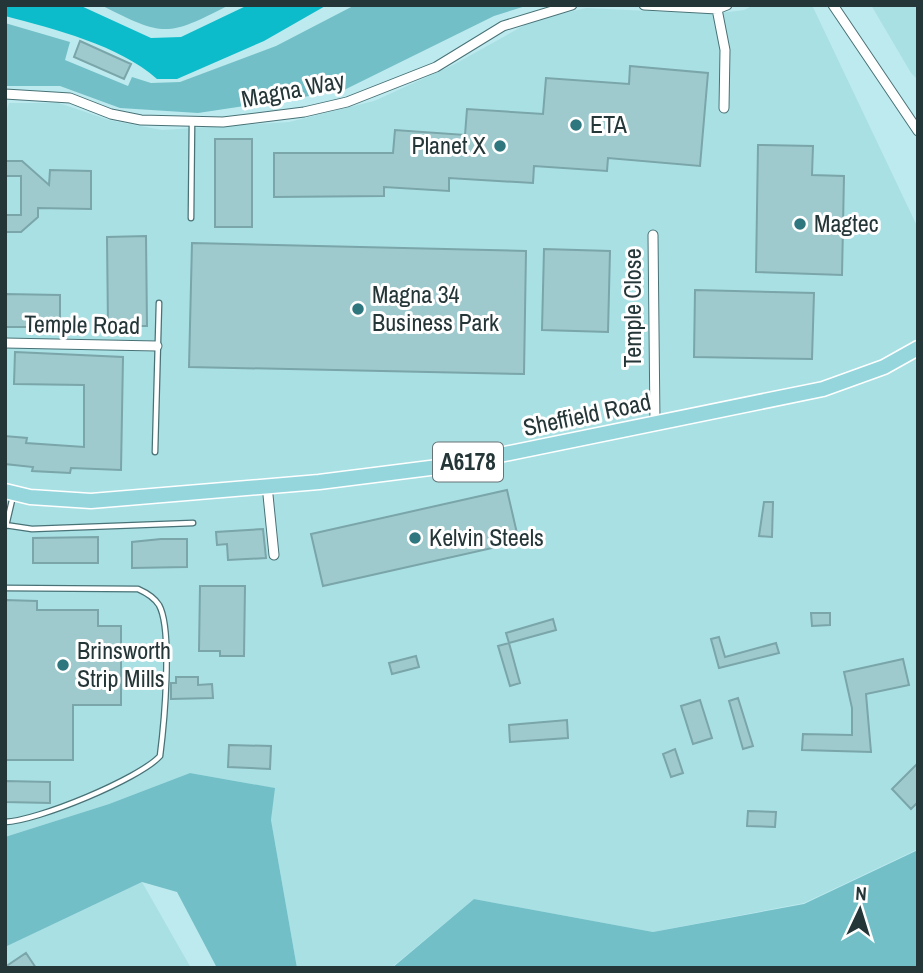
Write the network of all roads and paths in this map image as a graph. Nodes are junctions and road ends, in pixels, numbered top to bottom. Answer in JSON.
{"nodes":[{"id":1,"x":572,"y":5,"type":"edge"},
{"id":2,"x":644,"y":5,"type":"edge"},
{"id":3,"x":833,"y":5,"type":"edge"},
{"id":4,"x":722,"y":7,"type":"edge"},
{"id":5,"x":5,"y":94,"type":"edge"},
{"id":6,"x":724,"y":108,"type":"dead end"},
{"id":7,"x":192,"y":122,"type":"junction"},
{"id":8,"x":918,"y":131,"type":"edge"},
{"id":9,"x":191,"y":218,"type":"dead end"},
{"id":10,"x":653,"y":235,"type":"dead end"},
{"id":11,"x":159,"y":303,"type":"dead end"},
{"id":12,"x":5,"y":343,"type":"edge"},
{"id":13,"x":157,"y":346,"type":"junction"},
{"id":14,"x":918,"y":348,"type":"edge"},
{"id":15,"x":655,"y":423,"type":"junction"},
{"id":16,"x":155,"y":453,"type":"dead end"},
{"id":17,"x":267,"y":485,"type":"junction"},
{"id":18,"x":10,"y":492,"type":"edge"},
{"id":19,"x":193,"y":523,"type":"dead end"},
{"id":20,"x":6,"y":526,"type":"edge"},
{"id":21,"x":274,"y":555,"type":"dead end"},
{"id":22,"x":5,"y":589,"type":"edge"},
{"id":23,"x":5,"y":822,"type":"edge"}],
"edges":[{"from":1,"to":7,"type":"street","name":"Magna Way"},
{"from":2,"to":4,"type":"street"},
{"from":3,"to":8,"type":"street"},
{"from":4,"to":6,"type":"street"},
{"from":5,"to":7,"type":"street","name":"Magna Way"},
{"from":7,"to":9,"type":"lane"},
{"from":10,"to":15,"type":"street","name":"Temple Close"},
{"from":11,"to":13,"type":"lane"},
{"from":12,"to":13,"type":"street","name":"Temple Road"},
{"from":13,"to":16,"type":"lane"},
{"from":14,"to":15,"type":"main road","name":"Sheffield Road","number":"A6178"},
{"from":15,"to":17,"type":"main road","name":"Sheffield Road","number":"A6178"},
{"from":17,"to":18,"type":"main road","name":"Sheffield Road","number":"A6178"},
{"from":17,"to":21,"type":"street"},
{"from":18,"to":20,"type":"lane"},
{"from":19,"to":20,"type":"lane"},
{"from":22,"to":23,"type":"lane"}]}
